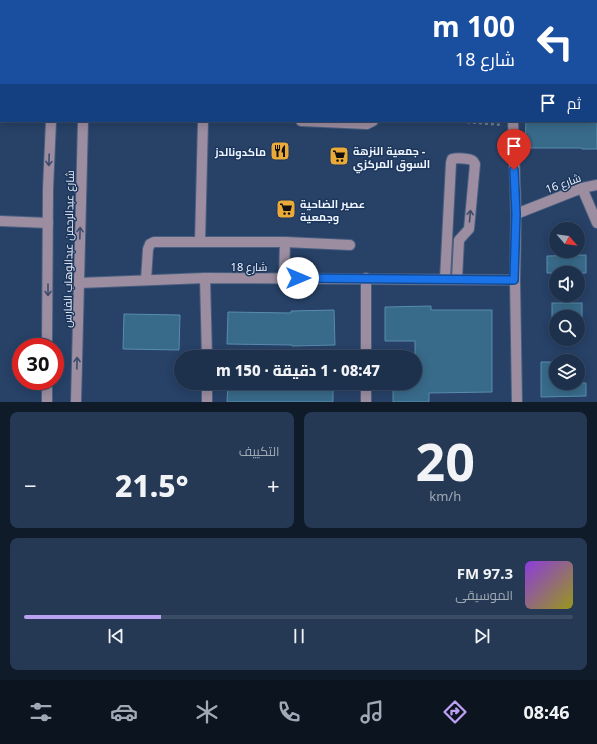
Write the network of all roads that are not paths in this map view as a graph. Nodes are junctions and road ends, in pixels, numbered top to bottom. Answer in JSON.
{"nodes":[{"id":1,"x":51,"y":122,"type":"edge"},
{"id":2,"x":83,"y":122,"type":"edge"},
{"id":3,"x":203,"y":122,"type":"edge"},
{"id":4,"x":345,"y":122,"type":"edge"},
{"id":5,"x":371,"y":122,"type":"edge"},
{"id":6,"x":513,"y":123,"type":"edge"},
{"id":7,"x":597,"y":185,"type":"edge"},
{"id":8,"x":582,"y":188,"type":"junction"},
{"id":9,"x":516,"y":214,"type":"junction"},
{"id":10,"x":0,"y":221,"type":"edge"},
{"id":11,"x":48,"y":222,"type":"junction"},
{"id":12,"x":597,"y":223,"type":"edge"},
{"id":13,"x":447,"y":240,"type":"junction"},
{"id":14,"x":459,"y":240,"type":"junction"},
{"id":15,"x":200,"y":242,"type":"junction"},
{"id":16,"x":285,"y":242,"type":"junction"},
{"id":17,"x":350,"y":245,"type":"dead end"},
{"id":18,"x":205,"y":278,"type":"junction"},
{"id":19,"x":284,"y":278,"type":"junction"},
{"id":20,"x":366,"y":278,"type":"junction"},
{"id":21,"x":445,"y":279,"type":"junction"},
{"id":22,"x":457,"y":279,"type":"junction"},
{"id":23,"x":146,"y":280,"type":"junction"},
{"id":24,"x":514,"y":280,"type":"junction"},
{"id":25,"x":79,"y":283,"type":"junction"},
{"id":26,"x":47,"y":338,"type":"edge"},
{"id":27,"x":207,"y":350,"type":"edge"},
{"id":28,"x":366,"y":350,"type":"edge"},
{"id":29,"x":47,"y":390,"type":"edge"},
{"id":30,"x":207,"y":390,"type":"edge"},
{"id":31,"x":366,"y":390,"type":"edge"},
{"id":32,"x":47,"y":402,"type":"edge"},
{"id":33,"x":76,"y":402,"type":"edge"},
{"id":34,"x":208,"y":402,"type":"edge"},
{"id":35,"x":366,"y":402,"type":"edge"},
{"id":36,"x":517,"y":402,"type":"edge"}],
"edges":[{"from":1,"to":11,"type":"street","name":"شارع عبدالرحمن عبدالوهاب الفارس","one_way":true},
{"from":25,"to":2,"type":"street","name":"شارع عبدالرحمن عبدالوهاب الفارس","one_way":true},
{"from":3,"to":15,"type":"street"},
{"from":4,"to":5,"type":"street"},
{"from":6,"to":9,"type":"street"},
{"from":7,"to":8,"type":"street","name":"شارع 16"},
{"from":8,"to":9,"type":"street","name":"شارع 16"},
{"from":8,"to":12,"type":"street"},
{"from":9,"to":24,"type":"street"},
{"from":10,"to":11,"type":"street"},
{"from":11,"to":26,"type":"street","name":"شارع عبدالرحمن عبدالوهاب الفارس","one_way":true},
{"from":13,"to":14,"type":"street"},
{"from":14,"to":13,"type":"street","one_way":true},
{"from":13,"to":21,"type":"street"},
{"from":14,"to":22,"type":"street"},
{"from":15,"to":16,"type":"street"},
{"from":15,"to":23,"type":"street"},
{"from":16,"to":17,"type":"street"},
{"from":16,"to":19,"type":"street"},
{"from":18,"to":19,"type":"street","name":"شارع 18"},
{"from":18,"to":23,"type":"street","name":"شارع 18"},
{"from":18,"to":27,"type":"street"},
{"from":19,"to":20,"type":"street","name":"شارع 18"},
{"from":20,"to":21,"type":"street","name":"شارع 18"},
{"from":20,"to":28,"type":"street"},
{"from":21,"to":22,"type":"street","name":"شارع 18"},
{"from":22,"to":24,"type":"street","name":"شارع 18"},
{"from":23,"to":25,"type":"street","name":"شارع 18"},
{"from":24,"to":36,"type":"street"},
{"from":33,"to":25,"type":"street","name":"شارع عبدالرحمن عبدالوهاب الفارس","one_way":true},
{"from":29,"to":32,"type":"street"},
{"from":30,"to":34,"type":"street"},
{"from":31,"to":35,"type":"street"}]}
